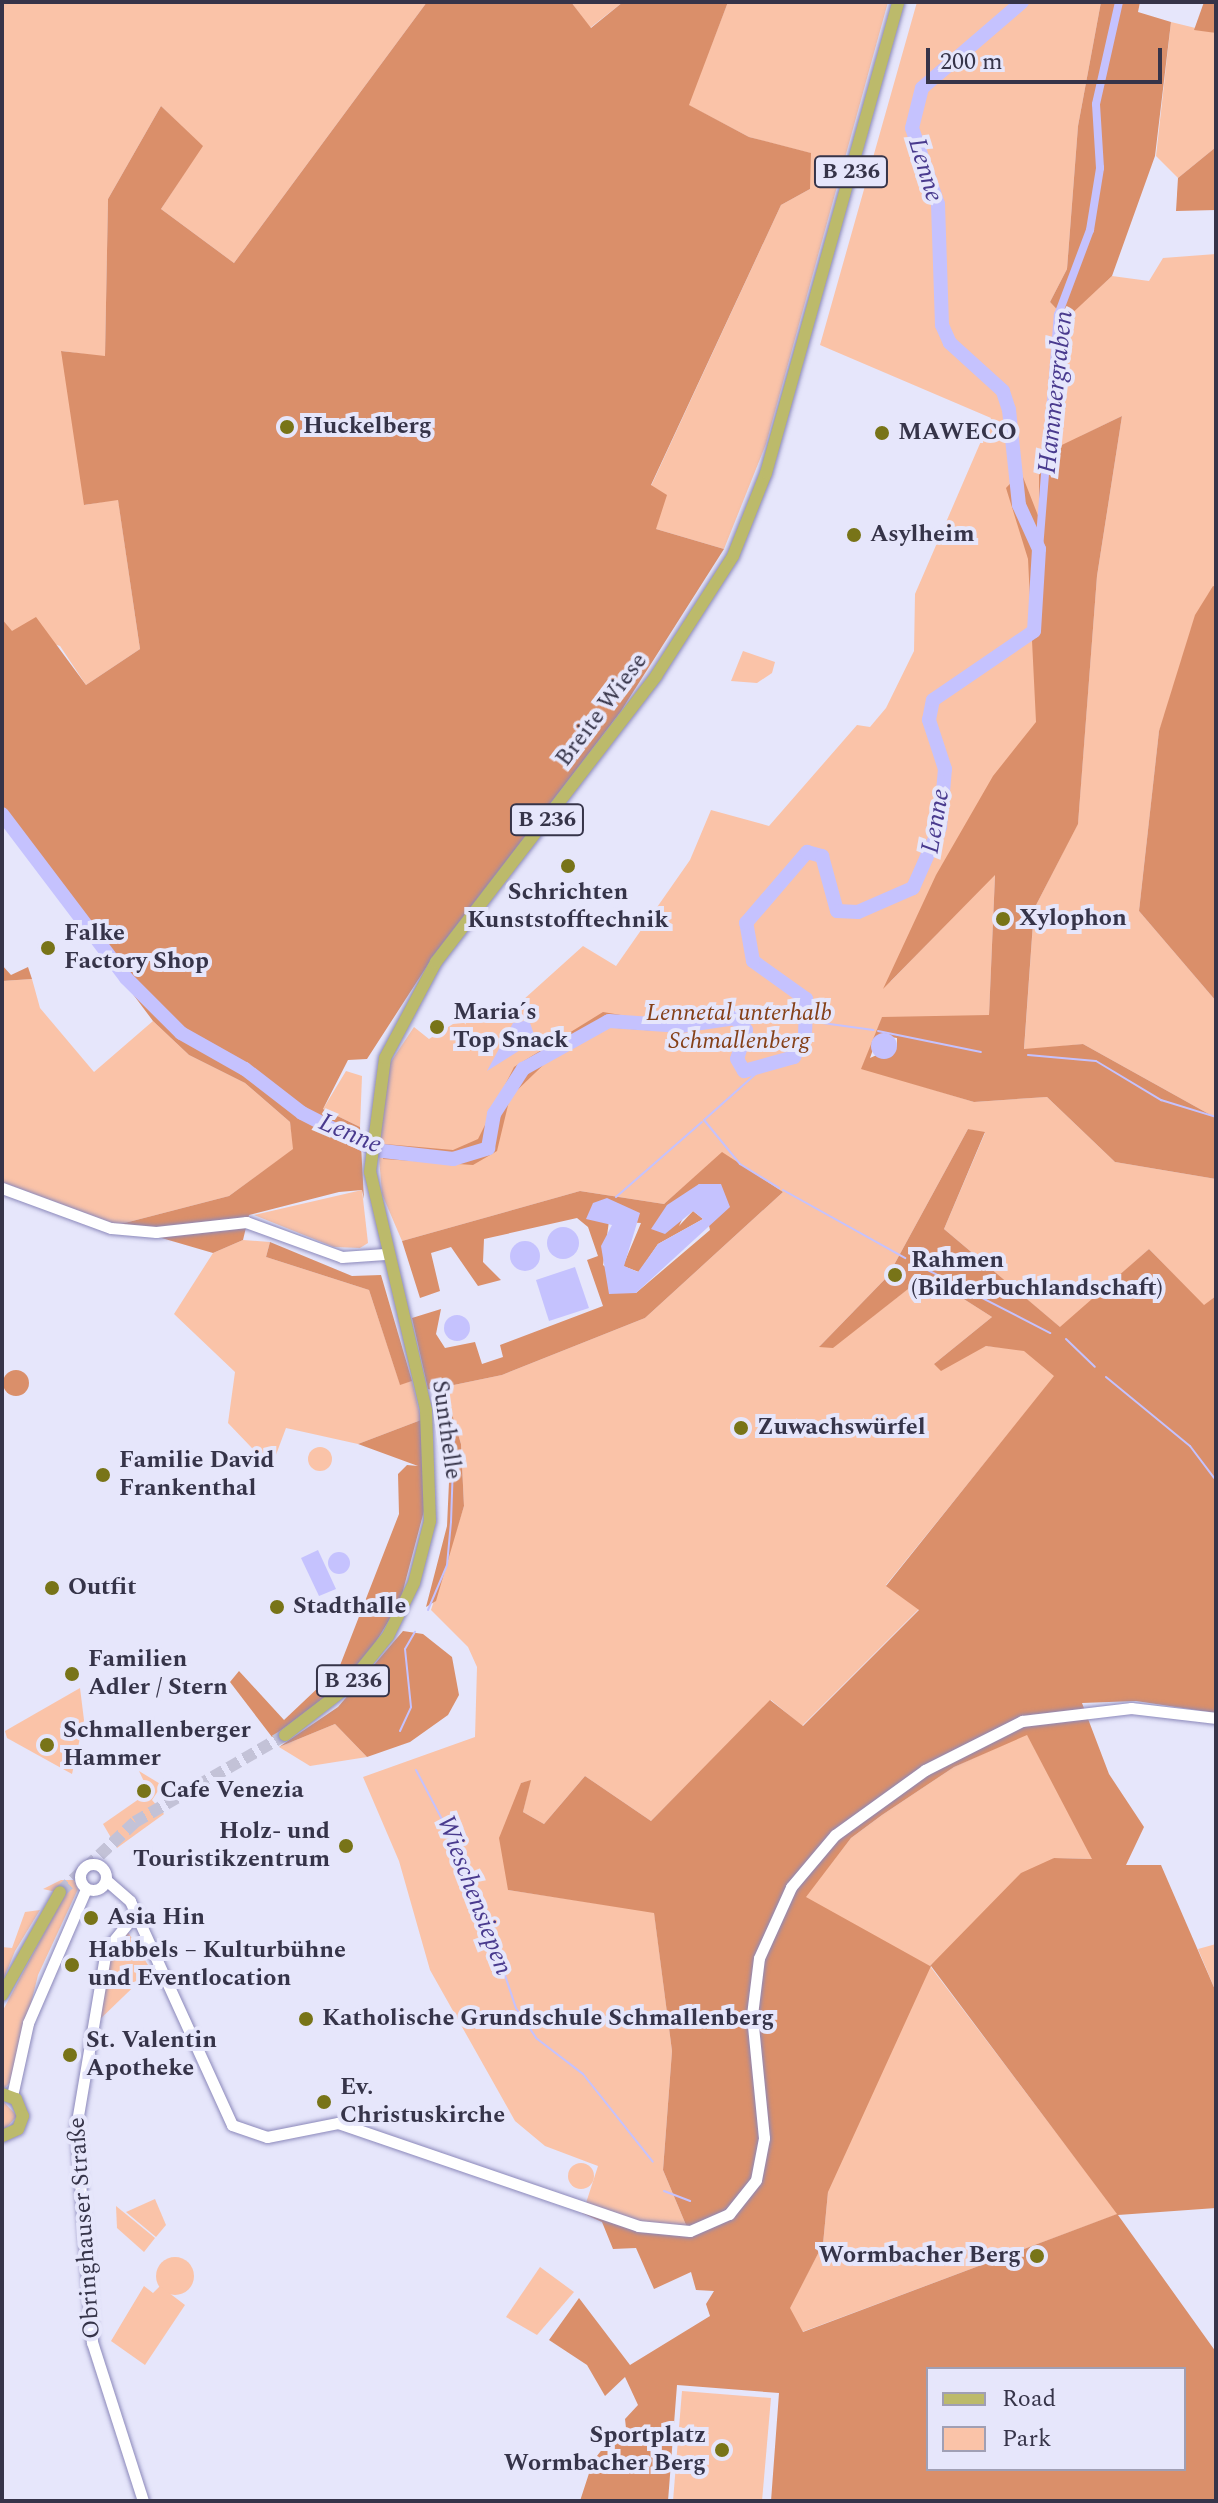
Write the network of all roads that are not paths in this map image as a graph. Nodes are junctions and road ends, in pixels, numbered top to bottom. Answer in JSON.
{"nodes":[{"id":1,"x":898,"y":2,"type":"edge"},
{"id":2,"x":2,"y":1188,"type":"edge"},
{"id":3,"x":385,"y":1254,"type":"junction"},
{"id":4,"x":1216,"y":1718,"type":"edge"},
{"id":5,"x":285,"y":1735,"type":"tunnel mouth"},
{"id":6,"x":106,"y":1880,"type":"junction"},
{"id":7,"x":86,"y":1889,"type":"junction"},
{"id":8,"x":60,"y":1892,"type":"tunnel mouth"},
{"id":9,"x":136,"y":1913,"type":"junction"},
{"id":10,"x":2,"y":1995,"type":"edge"},
{"id":11,"x":7,"y":2095,"type":"edge"},
{"id":12,"x":2,"y":2136,"type":"edge"},
{"id":13,"x":143,"y":2501,"type":"edge"}],
"edges":[{"from":1,"to":3,"type":"main road","name":"Breite Wiese","number":"B 236"},
{"from":2,"to":3,"type":"main road"},
{"from":3,"to":5,"type":"main road","name":"Sunthelle","number":"B 236"},
{"from":4,"to":9,"type":"main road"},
{"from":6,"to":7,"type":"main road"},
{"from":6,"to":7,"type":"main road"},
{"from":6,"to":9,"type":"main road"},
{"from":7,"to":11,"type":"main road"},
{"from":8,"to":10,"type":"main road"},
{"from":9,"to":13,"type":"main road","name":"Obringhauser Straße"},
{"from":11,"to":12,"type":"main road"}]}
